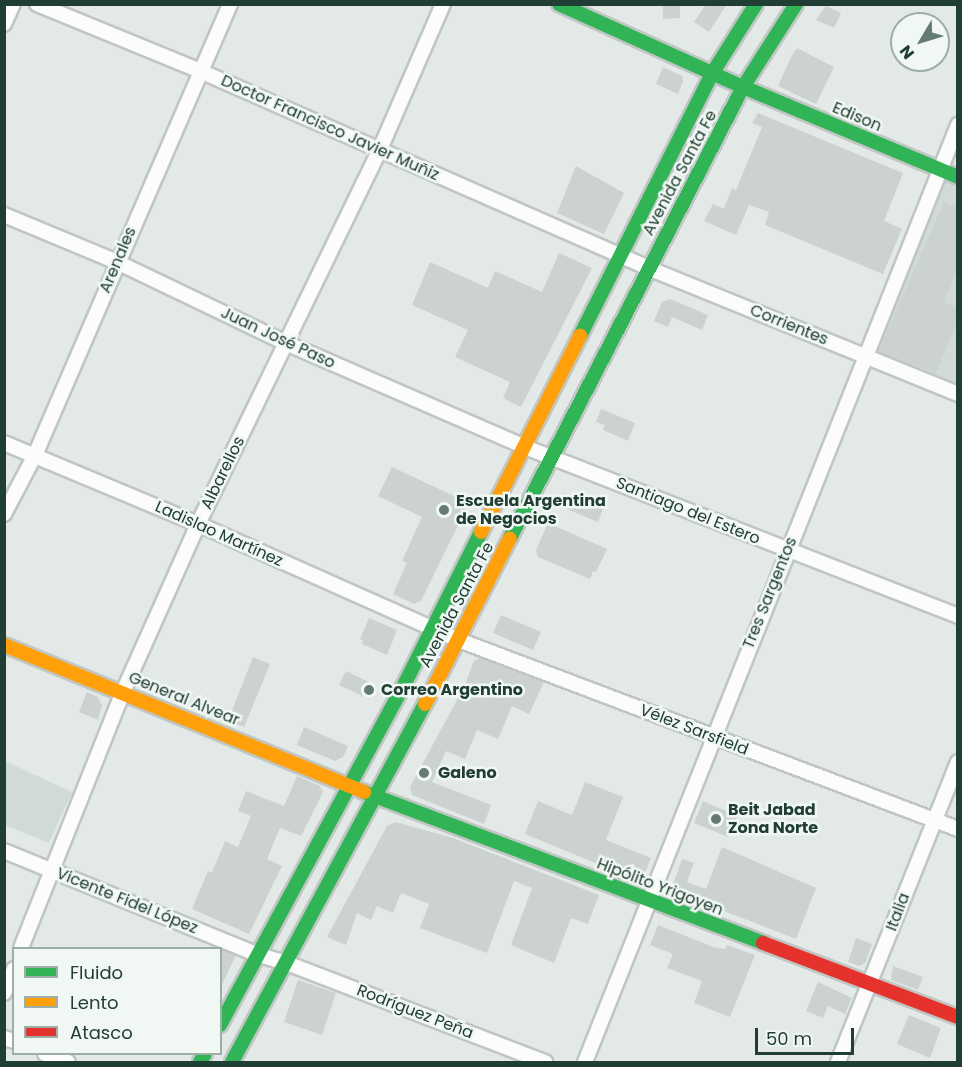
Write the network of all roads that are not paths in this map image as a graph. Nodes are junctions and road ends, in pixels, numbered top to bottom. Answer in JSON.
{"nodes":[{"id":1,"x":13,"y":4,"type":"edge"},
{"id":2,"x":37,"y":4,"type":"edge"},
{"id":3,"x":230,"y":4,"type":"edge"},
{"id":4,"x":443,"y":4,"type":"edge"},
{"id":5,"x":559,"y":4,"type":"edge"},
{"id":6,"x":756,"y":4,"type":"edge"},
{"id":7,"x":796,"y":4,"type":"edge"},
{"id":8,"x":4,"y":24,"type":"edge"},
{"id":9,"x":200,"y":71,"type":"junction"},
{"id":10,"x":713,"y":72,"type":"junction"},
{"id":11,"x":743,"y":87,"type":"junction"},
{"id":12,"x":957,"y":125,"type":"edge"},
{"id":13,"x":380,"y":149,"type":"junction"},
{"id":14,"x":940,"y":169,"type":"junction"},
{"id":15,"x":957,"y":177,"type":"edge"},
{"id":16,"x":4,"y":215,"type":"edge"},
{"id":17,"x":621,"y":256,"type":"junction"},
{"id":18,"x":117,"y":262,"type":"junction"},
{"id":19,"x":648,"y":268,"type":"junction"},
{"id":20,"x":286,"y":343,"type":"junction"},
{"id":21,"x":866,"y":357,"type":"junction"},
{"id":22,"x":957,"y":394,"type":"edge"},
{"id":23,"x":4,"y":443,"type":"edge"},
{"id":24,"x":525,"y":447,"type":"junction"},
{"id":25,"x":35,"y":456,"type":"junction"},
{"id":26,"x":553,"y":458,"type":"junction"},
{"id":27,"x":4,"y":514,"type":"edge"},
{"id":28,"x":198,"y":524,"type":"junction"},
{"id":29,"x":788,"y":550,"type":"junction"},
{"id":30,"x":957,"y":616,"type":"edge"},
{"id":31,"x":431,"y":628,"type":"junction"},
{"id":32,"x":456,"y":639,"type":"junction"},
{"id":33,"x":4,"y":645,"type":"edge"},
{"id":34,"x":123,"y":692,"type":"junction"},
{"id":35,"x":712,"y":737,"type":"junction"},
{"id":36,"x":957,"y":762,"type":"edge"},
{"id":37,"x":350,"y":785,"type":"junction"},
{"id":38,"x":377,"y":797,"type":"junction"},
{"id":39,"x":934,"y":820,"type":"junction"},
{"id":40,"x":957,"y":829,"type":"edge"},
{"id":41,"x":4,"y":850,"type":"edge"},
{"id":42,"x":50,"y":869,"type":"junction"},
{"id":43,"x":648,"y":901,"type":"junction"},
{"id":44,"x":21,"y":947,"type":"edge"},
{"id":45,"x":259,"y":955,"type":"junction"},
{"id":46,"x":284,"y":962,"type":"junction"},
{"id":47,"x":12,"y":974,"type":"edge"},
{"id":48,"x":871,"y":984,"type":"junction"},
{"id":49,"x":4,"y":993,"type":"edge"},
{"id":50,"x":957,"y":1017,"type":"edge"},
{"id":51,"x":222,"y":1020,"type":"edge"},
{"id":52,"x":50,"y":1055,"type":"edge"},
{"id":53,"x":68,"y":1062,"type":"edge"},
{"id":54,"x":232,"y":1062,"type":"edge"},
{"id":55,"x":545,"y":1062,"type":"edge"},
{"id":56,"x":585,"y":1062,"type":"edge"},
{"id":57,"x":838,"y":1062,"type":"edge"}],
"edges":[{"from":1,"to":8,"type":"street"},
{"from":2,"to":9,"type":"street","name":"Doctor Francisco Javier Muñiz"},
{"from":3,"to":9,"type":"street","name":"Arenales"},
{"from":4,"to":13,"type":"street","name":"Albarellos"},
{"from":5,"to":10,"type":"main road","name":"Edison"},
{"from":6,"to":10,"type":"main road","name":"Avenida Santa Fe"},
{"from":7,"to":11,"type":"main road","name":"Avenida Santa Fe"},
{"from":9,"to":13,"type":"street","name":"Doctor Francisco Javier Muñiz"},
{"from":9,"to":18,"type":"street","name":"Arenales"},
{"from":10,"to":11,"type":"main road","name":"Edison"},
{"from":10,"to":17,"type":"main road","name":"Avenida Santa Fe"},
{"from":11,"to":14,"type":"main road","name":"Edison"},
{"from":11,"to":19,"type":"main road","name":"Avenida Santa Fe"},
{"from":12,"to":14,"type":"street","name":"Tres Sargentos"},
{"from":13,"to":17,"type":"street","name":"Doctor Francisco Javier Muñiz"},
{"from":13,"to":20,"type":"street","name":"Albarellos"},
{"from":14,"to":15,"type":"main road","name":"Edison"},
{"from":14,"to":21,"type":"street","name":"Tres Sargentos"},
{"from":16,"to":18,"type":"street","name":"Juan José Paso"},
{"from":17,"to":19,"type":"street","name":"Corrientes"},
{"from":17,"to":24,"type":"main road","name":"Avenida Santa Fe"},
{"from":18,"to":20,"type":"street","name":"Juan José Paso"},
{"from":18,"to":25,"type":"street","name":"Arenales"},
{"from":19,"to":21,"type":"street","name":"Corrientes"},
{"from":19,"to":26,"type":"main road","name":"Avenida Santa Fe"},
{"from":20,"to":24,"type":"street","name":"Juan José Paso"},
{"from":20,"to":28,"type":"street","name":"Albarellos"},
{"from":21,"to":22,"type":"street","name":"Corrientes"},
{"from":21,"to":29,"type":"street","name":"Tres Sargentos"},
{"from":23,"to":25,"type":"street","name":"Ladislao Martínez"},
{"from":24,"to":26,"type":"street","name":"Juan José Paso"},
{"from":24,"to":31,"type":"main road","name":"Avenida Santa Fe"},
{"from":25,"to":27,"type":"street","name":"Arenales"},
{"from":25,"to":28,"type":"street","name":"Ladislao Martínez"},
{"from":26,"to":29,"type":"street","name":"Santiago del Estero"},
{"from":26,"to":32,"type":"main road","name":"Avenida Santa Fe"},
{"from":28,"to":31,"type":"street","name":"Ladislao Martínez"},
{"from":28,"to":34,"type":"street","name":"Albarellos"},
{"from":29,"to":30,"type":"street","name":"Santiago del Estero"},
{"from":29,"to":35,"type":"street","name":"Tres Sargentos"},
{"from":31,"to":32,"type":"street","name":"Vélez Sarsfield"},
{"from":31,"to":37,"type":"main road","name":"Avenida Santa Fe"},
{"from":32,"to":35,"type":"street","name":"Vélez Sarsfield"},
{"from":32,"to":38,"type":"main road","name":"Avenida Santa Fe"},
{"from":33,"to":34,"type":"main road","name":"General Alvear"},
{"from":34,"to":37,"type":"main road","name":"General Alvear"},
{"from":34,"to":42,"type":"street","name":"Albarellos"},
{"from":35,"to":39,"type":"street","name":"Vélez Sarsfield"},
{"from":35,"to":43,"type":"street","name":"Tres Sargentos"},
{"from":36,"to":39,"type":"street","name":"Italia"},
{"from":37,"to":38,"type":"main road","name":"Hipólito Yrigoyen"},
{"from":37,"to":45,"type":"main road","name":"Avenida Santa Fe"},
{"from":38,"to":43,"type":"main road","name":"Hipólito Yrigoyen"},
{"from":38,"to":46,"type":"main road","name":"Avenida Santa Fe"},
{"from":39,"to":40,"type":"street","name":"Vélez Sarsfield"},
{"from":39,"to":48,"type":"street","name":"Italia"},
{"from":41,"to":42,"type":"street","name":"Vicente Fidel López"},
{"from":42,"to":44,"type":"street","name":"Albarellos"},
{"from":42,"to":45,"type":"street","name":"Vicente Fidel López"},
{"from":43,"to":48,"type":"main road","name":"Hipólito Yrigoyen"},
{"from":43,"to":56,"type":"street","name":"Tres Sargentos"},
{"from":45,"to":46,"type":"street","name":"Vicente Fidel López"},
{"from":45,"to":51,"type":"main road","name":"Avenida Santa Fe"},
{"from":46,"to":54,"type":"main road","name":"Avenida Santa Fe"},
{"from":46,"to":55,"type":"street","name":"Rodríguez Peña"},
{"from":47,"to":49,"type":"street"},
{"from":48,"to":50,"type":"main road","name":"Hipólito Yrigoyen"},
{"from":48,"to":57,"type":"street","name":"Italia"},
{"from":52,"to":53,"type":"street"}]}
